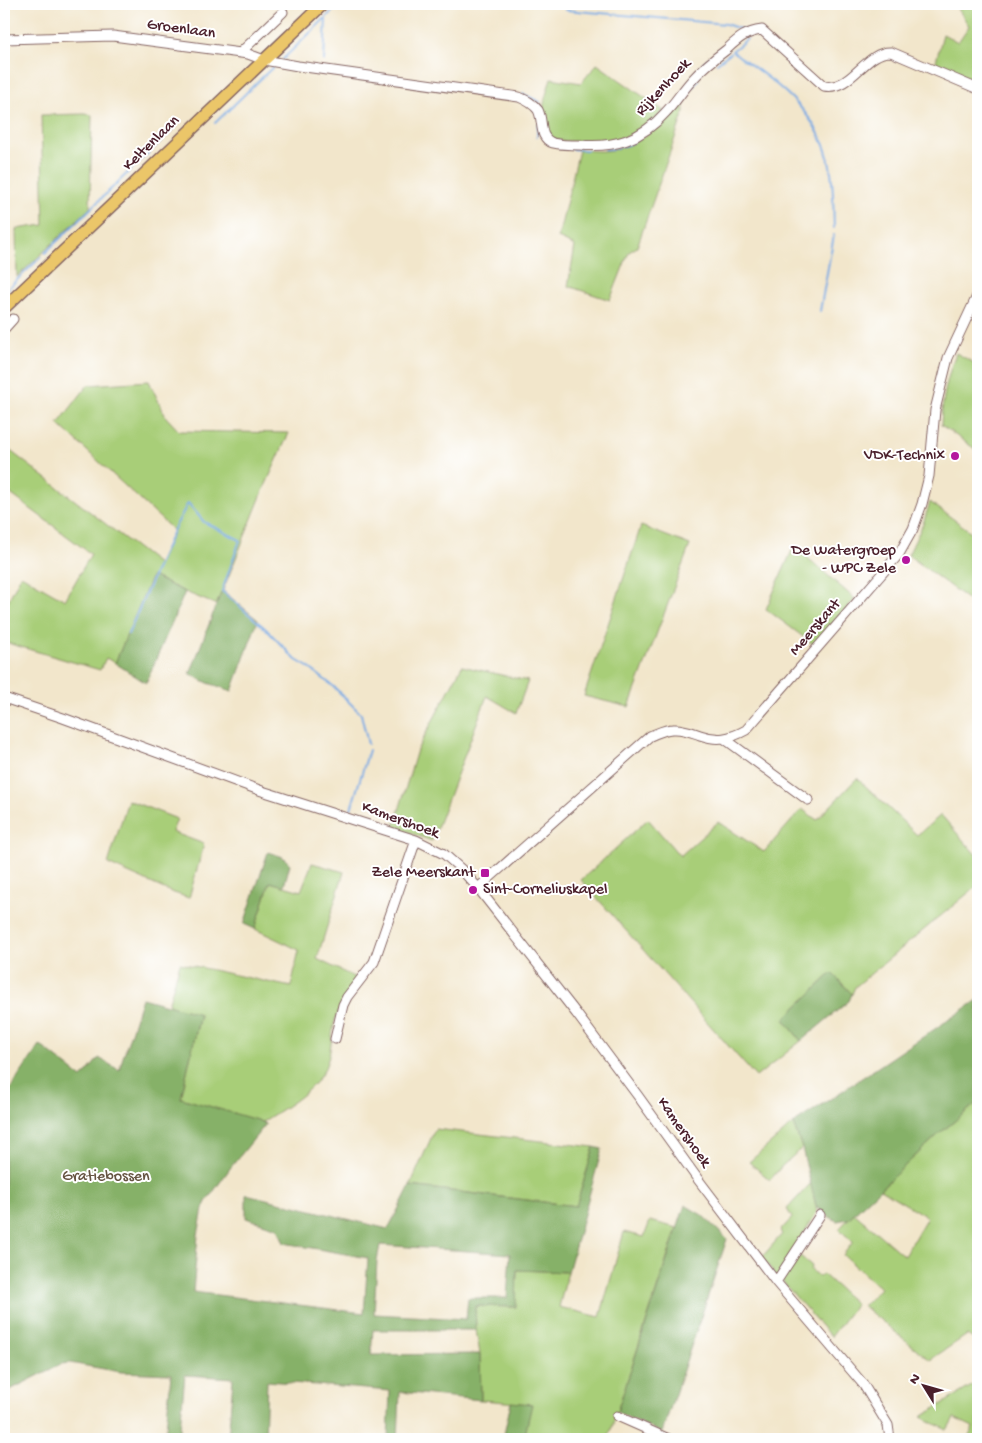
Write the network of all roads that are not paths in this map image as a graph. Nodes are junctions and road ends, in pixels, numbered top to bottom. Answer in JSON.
{"nodes":[{"id":1,"x":324,"y":4,"type":"edge"},
{"id":2,"x":284,"y":12,"type":"dead end"},
{"id":3,"x":4,"y":39,"type":"edge"},
{"id":4,"x":240,"y":54,"type":"junction"},
{"id":5,"x":264,"y":60,"type":"junction"},
{"id":6,"x":978,"y":88,"type":"edge"},
{"id":7,"x":978,"y":294,"type":"edge"},
{"id":8,"x":4,"y":308,"type":"edge"},
{"id":9,"x":13,"y":319,"type":"dead end"},
{"id":10,"x":4,"y":329,"type":"edge"},
{"id":11,"x":4,"y":698,"type":"edge"},
{"id":12,"x":725,"y":739,"type":"junction"},
{"id":13,"x":808,"y":800,"type":"dead end"},
{"id":14,"x":416,"y":840,"type":"junction"},
{"id":15,"x":478,"y":888,"type":"junction"},
{"id":16,"x":335,"y":1039,"type":"dead end"},
{"id":17,"x":820,"y":1215,"type":"dead end"},
{"id":18,"x":776,"y":1282,"type":"junction"},
{"id":19,"x":617,"y":1416,"type":"dead end"},
{"id":20,"x":669,"y":1439,"type":"edge"},
{"id":21,"x":890,"y":1439,"type":"edge"}],
"edges":[{"from":1,"to":5,"type":"main road","name":"Keltenlaan"},
{"from":2,"to":4,"type":"street"},
{"from":3,"to":4,"type":"street","name":"Groenlaan"},
{"from":4,"to":5,"type":"street","name":"Groenlaan"},
{"from":5,"to":6,"type":"street","name":"Rijkenhoek"},
{"from":5,"to":8,"type":"main road","name":"Keltenlaan"},
{"from":7,"to":12,"type":"street","name":"Meerskant"},
{"from":9,"to":10,"type":"street"},
{"from":11,"to":14,"type":"street","name":"Kamershoek"},
{"from":12,"to":13,"type":"street"},
{"from":12,"to":15,"type":"street"},
{"from":14,"to":15,"type":"street","name":"Kamershoek"},
{"from":14,"to":16,"type":"street"},
{"from":15,"to":18,"type":"street","name":"Kamershoek"},
{"from":17,"to":18,"type":"street"},
{"from":18,"to":21,"type":"street","name":"Kamershoek"},
{"from":19,"to":20,"type":"street"}]}
